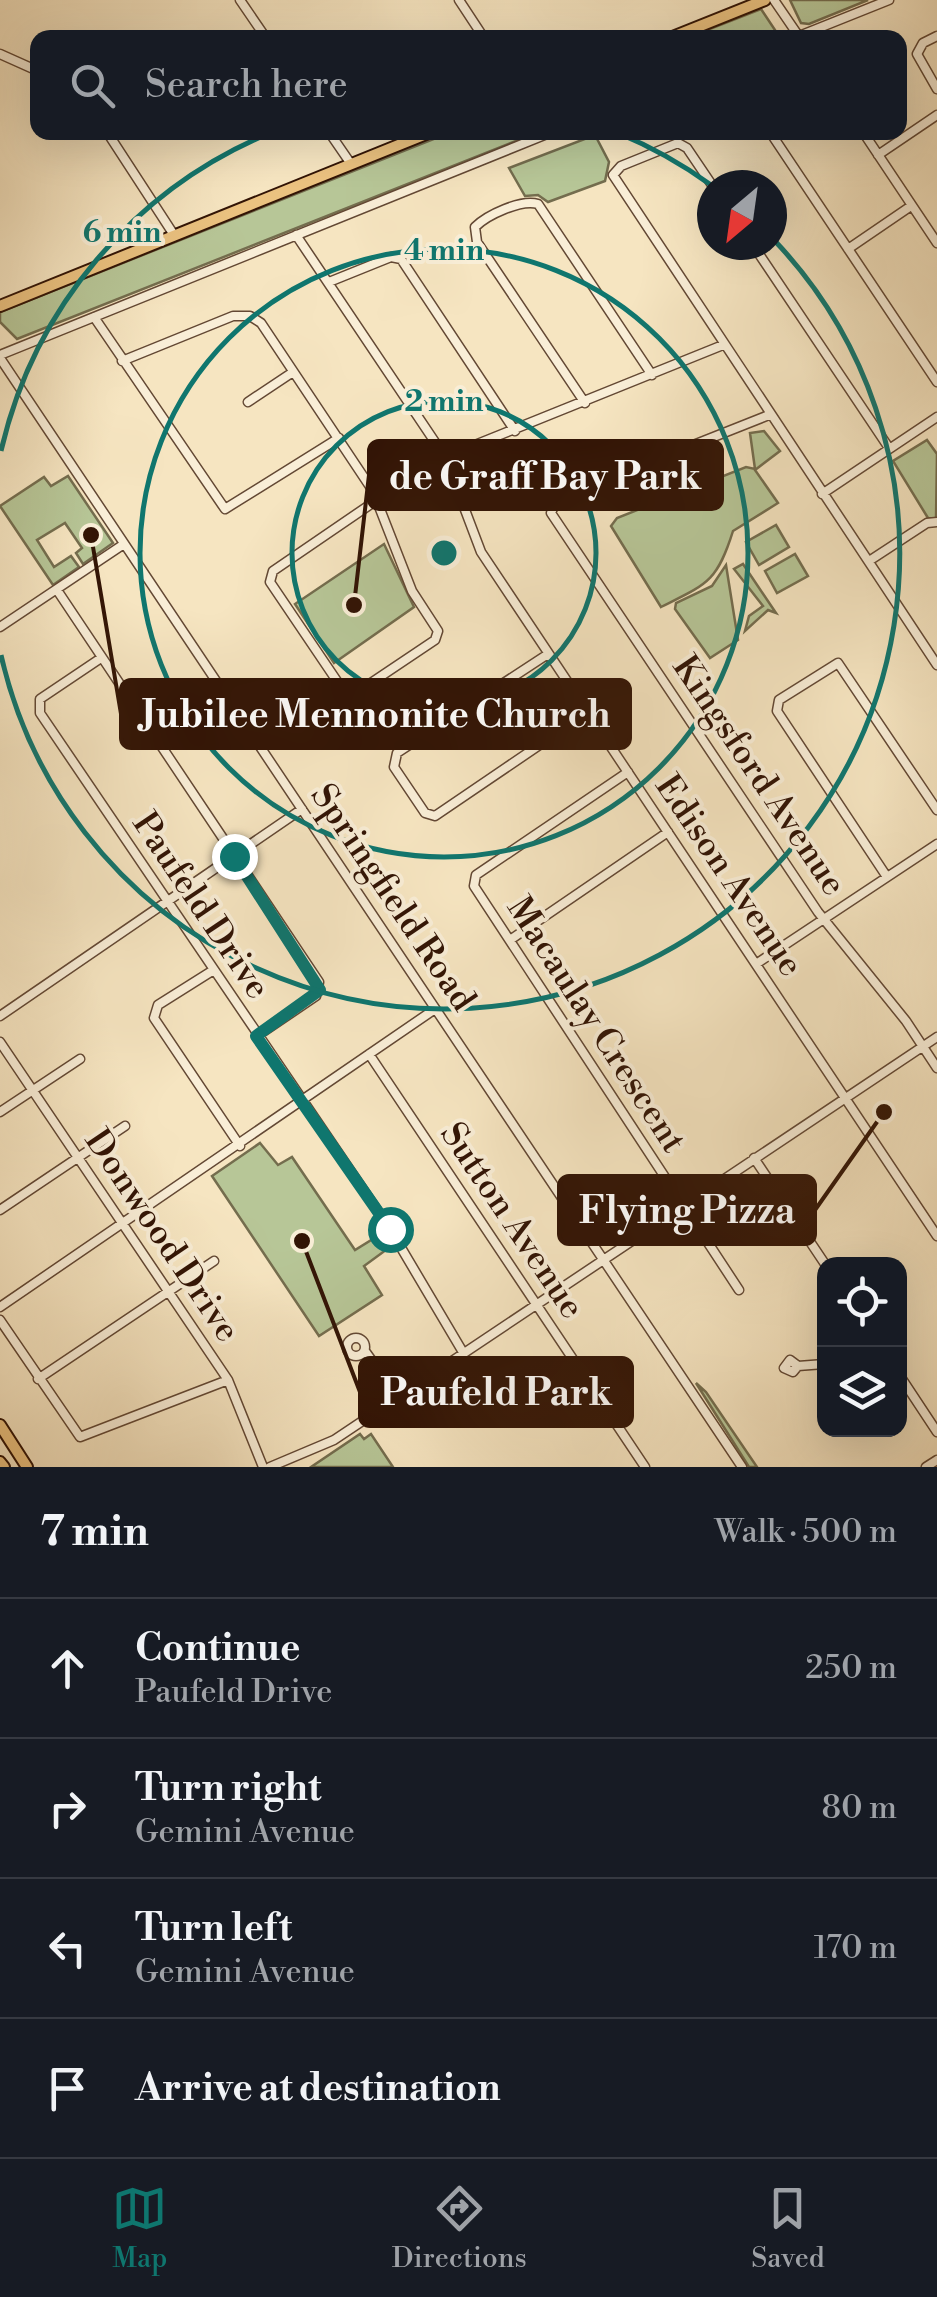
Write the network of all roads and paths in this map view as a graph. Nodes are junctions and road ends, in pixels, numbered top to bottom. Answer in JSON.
{"nodes":[{"id":1,"x":240,"y":0,"type":"edge"},
{"id":2,"x":459,"y":0,"type":"edge"},
{"id":3,"x":765,"y":0,"type":"edge"},
{"id":4,"x":774,"y":0,"type":"edge"},
{"id":5,"x":889,"y":0,"type":"edge"},
{"id":6,"x":261,"y":30,"type":"edge"},
{"id":7,"x":479,"y":30,"type":"edge"},
{"id":8,"x":690,"y":30,"type":"edge"},
{"id":9,"x":793,"y":30,"type":"edge"},
{"id":10,"x":815,"y":30,"type":"edge"},
{"id":11,"x":937,"y":36,"type":"edge"},
{"id":12,"x":0,"y":54,"type":"edge"},
{"id":13,"x":30,"y":67,"type":"edge"},
{"id":14,"x":937,"y":89,"type":"edge"},
{"id":15,"x":937,"y":116,"type":"edge"},
{"id":16,"x":907,"y":136,"type":"edge"},
{"id":17,"x":112,"y":140,"type":"edge"},
{"id":18,"x":334,"y":140,"type":"edge"},
{"id":19,"x":410,"y":140,"type":"edge"},
{"id":20,"x":532,"y":140,"type":"edge"},
{"id":21,"x":775,"y":140,"type":"edge"},
{"id":22,"x":868,"y":140,"type":"edge"},
{"id":23,"x":901,"y":140,"type":"edge"},
{"id":24,"x":878,"y":155,"type":"junction"},
{"id":25,"x":351,"y":164,"type":"junction"},
{"id":26,"x":702,"y":170,"type":"edge"},
{"id":27,"x":912,"y":206,"type":"junction"},
{"id":28,"x":174,"y":235,"type":"junction"},
{"id":29,"x":296,"y":235,"type":"junction"},
{"id":30,"x":937,"y":243,"type":"edge"},
{"id":31,"x":848,"y":249,"type":"junction"},
{"id":32,"x":763,"y":260,"type":"edge"},
{"id":33,"x":329,"y":282,"type":"junction"},
{"id":34,"x":0,"y":306,"type":"edge"},
{"id":35,"x":94,"y":317,"type":"junction"},
{"id":36,"x":723,"y":345,"type":"junction"},
{"id":37,"x":0,"y":356,"type":"edge"},
{"id":38,"x":122,"y":361,"type":"junction"},
{"id":39,"x":294,"y":372,"type":"junction"},
{"id":40,"x":652,"y":374,"type":"junction"},
{"id":41,"x":937,"y":382,"type":"edge"},
{"id":42,"x":248,"y":402,"type":"dead end"},
{"id":43,"x":585,"y":403,"type":"junction"},
{"id":44,"x":769,"y":414,"type":"junction"},
{"id":45,"x":937,"y":417,"type":"edge"},
{"id":46,"x":515,"y":431,"type":"junction"},
{"id":47,"x":339,"y":438,"type":"junction"},
{"id":48,"x":888,"y":448,"type":"junction"},
{"id":49,"x":445,"y":457,"type":"junction"},
{"id":50,"x":822,"y":494,"type":"junction"},
{"id":51,"x":377,"y":501,"type":"junction"},
{"id":52,"x":937,"y":522,"type":"edge"},
{"id":53,"x":124,"y":544,"type":"junction"},
{"id":54,"x":869,"y":562,"type":"junction"},
{"id":55,"x":57,"y":590,"type":"junction"},
{"id":56,"x":0,"y":628,"type":"edge"},
{"id":57,"x":548,"y":654,"type":"junction"},
{"id":58,"x":101,"y":658,"type":"junction"},
{"id":59,"x":937,"y":664,"type":"edge"},
{"id":60,"x":588,"y":712,"type":"junction"},
{"id":61,"x":628,"y":772,"type":"junction"},
{"id":62,"x":302,"y":809,"type":"junction"},
{"id":63,"x":937,"y":810,"type":"edge"},
{"id":64,"x":668,"y":832,"type":"junction"},
{"id":65,"x":937,"y":844,"type":"edge"},
{"id":66,"x":234,"y":856,"type":"junction"},
{"id":67,"x":888,"y":877,"type":"junction"},
{"id":68,"x":167,"y":902,"type":"junction"},
{"id":69,"x":823,"y":918,"type":"junction"},
{"id":70,"x":510,"y":940,"type":"junction"},
{"id":71,"x":756,"y":964,"type":"junction"},
{"id":72,"x":212,"y":972,"type":"junction"},
{"id":73,"x":436,"y":1009,"type":"junction"},
{"id":74,"x":0,"y":1016,"type":"edge"},
{"id":75,"x":256,"y":1036,"type":"junction"},
{"id":76,"x":937,"y":1037,"type":"edge"},
{"id":77,"x":0,"y":1042,"type":"edge"},
{"id":78,"x":922,"y":1046,"type":"junction"},
{"id":79,"x":369,"y":1054,"type":"junction"},
{"id":80,"x":80,"y":1059,"type":"dead end"},
{"id":81,"x":937,"y":1068,"type":"edge"},
{"id":82,"x":33,"y":1090,"type":"junction"},
{"id":83,"x":845,"y":1097,"type":"junction"},
{"id":84,"x":302,"y":1100,"type":"junction"},
{"id":85,"x":0,"y":1112,"type":"edge"},
{"id":86,"x":125,"y":1126,"type":"dead end"},
{"id":87,"x":240,"y":1146,"type":"junction"},
{"id":88,"x":78,"y":1158,"type":"junction"},
{"id":89,"x":754,"y":1158,"type":"junction"},
{"id":90,"x":684,"y":1205,"type":"junction"},
{"id":91,"x":0,"y":1210,"type":"edge"},
{"id":92,"x":123,"y":1224,"type":"junction"},
{"id":93,"x":937,"y":1236,"type":"edge"},
{"id":94,"x":820,"y":1257,"type":"edge"},
{"id":95,"x":603,"y":1259,"type":"junction"},
{"id":96,"x":214,"y":1261,"type":"dead end"},
{"id":97,"x":739,"y":1290,"type":"dead end"},
{"id":98,"x":168,"y":1292,"type":"junction"},
{"id":99,"x":0,"y":1306,"type":"edge"},
{"id":100,"x":536,"y":1306,"type":"junction"},
{"id":101,"x":0,"y":1320,"type":"edge"},
{"id":102,"x":364,"y":1351,"type":"dead end"},
{"id":103,"x":464,"y":1354,"type":"junction"},
{"id":104,"x":817,"y":1365,"type":"edge"},
{"id":105,"x":798,"y":1366,"type":"dead end"},
{"id":106,"x":38,"y":1379,"type":"junction"},
{"id":107,"x":228,"y":1380,"type":"junction"},
{"id":108,"x":907,"y":1387,"type":"edge"},
{"id":109,"x":398,"y":1397,"type":"junction"},
{"id":110,"x":0,"y":1425,"type":"edge"},
{"id":111,"x":937,"y":1432,"type":"edge"},
{"id":112,"x":937,"y":1460,"type":"edge"},
{"id":113,"x":27,"y":1467,"type":"edge"},
{"id":114,"x":266,"y":1467,"type":"edge"},
{"id":115,"x":645,"y":1467,"type":"edge"},
{"id":116,"x":742,"y":1467,"type":"edge"},
{"id":117,"x":926,"y":1467,"type":"edge"}],
"edges":[{"from":1,"to":6,"type":"street"},
{"from":2,"to":7,"type":"street"},
{"from":3,"to":8,"type":"main road"},
{"from":4,"to":9,"type":"street"},
{"from":5,"to":10,"type":"street"},
{"from":11,"to":14,"type":"street"},
{"from":12,"to":13,"type":"street"},
{"from":15,"to":16,"type":"street"},
{"from":17,"to":28,"type":"street"},
{"from":18,"to":25,"type":"street"},
{"from":19,"to":25,"type":"main road"},
{"from":20,"to":29,"type":"street"},
{"from":21,"to":31,"type":"street"},
{"from":22,"to":24,"type":"street"},
{"from":23,"to":24,"type":"street"},
{"from":24,"to":27,"type":"street"},
{"from":25,"to":28,"type":"main road"},
{"from":26,"to":36,"type":"street"},
{"from":27,"to":30,"type":"street"},
{"from":27,"to":31,"type":"street"},
{"from":28,"to":34,"type":"main road"},
{"from":29,"to":33,"type":"street","name":"Edison Avenue"},
{"from":29,"to":35,"type":"street"},
{"from":31,"to":41,"type":"street"},
{"from":32,"to":48,"type":"street"},
{"from":33,"to":46,"type":"street"},
{"from":33,"to":49,"type":"street","name":"Edison Avenue"},
{"from":35,"to":37,"type":"street"},
{"from":35,"to":38,"type":"street"},
{"from":36,"to":40,"type":"street"},
{"from":36,"to":44,"type":"street"},
{"from":37,"to":53,"type":"street","name":"Springfield Road"},
{"from":38,"to":39,"type":"street"},
{"from":38,"to":47,"type":"street"},
{"from":39,"to":42,"type":"street"},
{"from":39,"to":47,"type":"street"},
{"from":40,"to":43,"type":"street"},
{"from":40,"to":43,"type":"street"},
{"from":43,"to":46,"type":"street"},
{"from":44,"to":50,"type":"street"},
{"from":44,"to":69,"type":"street","name":"Kingsford Avenue"},
{"from":45,"to":48,"type":"street"},
{"from":46,"to":49,"type":"street"},
{"from":47,"to":51,"type":"street"},
{"from":48,"to":50,"type":"street"},
{"from":49,"to":51,"type":"street"},
{"from":49,"to":57,"type":"street","name":"Edison Avenue"},
{"from":50,"to":54,"type":"street"},
{"from":51,"to":51,"type":"street"},
{"from":52,"to":54,"type":"street"},
{"from":53,"to":55,"type":"street"},
{"from":53,"to":62,"type":"street","name":"Springfield Road"},
{"from":54,"to":59,"type":"street"},
{"from":55,"to":56,"type":"street"},
{"from":55,"to":58,"type":"street"},
{"from":57,"to":60,"type":"street","name":"Edison Avenue"},
{"from":57,"to":60,"type":"street"},
{"from":58,"to":66,"type":"street"},
{"from":58,"to":68,"type":"street","name":"Paufeld Drive"},
{"from":60,"to":61,"type":"street","name":"Edison Avenue"},
{"from":61,"to":64,"type":"street","name":"Edison Avenue"},
{"from":61,"to":70,"type":"street","name":"Macaulay Crescent"},
{"from":62,"to":66,"type":"street"},
{"from":62,"to":73,"type":"street","name":"Springfield Road"},
{"from":63,"to":67,"type":"street"},
{"from":64,"to":70,"type":"street"},
{"from":64,"to":71,"type":"street","name":"Edison Avenue"},
{"from":65,"to":67,"type":"street"},
{"from":66,"to":68,"type":"street"},
{"from":66,"to":75,"type":"street"},
{"from":67,"to":69,"type":"street"},
{"from":68,"to":72,"type":"street","name":"Paufeld Drive"},
{"from":68,"to":74,"type":"street"},
{"from":69,"to":71,"type":"street"},
{"from":69,"to":78,"type":"street","name":"Kingsford Avenue"},
{"from":70,"to":90,"type":"street","name":"Macaulay Crescent"},
{"from":71,"to":83,"type":"street","name":"Edison Avenue"},
{"from":72,"to":75,"type":"street","name":"Paufeld Drive"},
{"from":72,"to":87,"type":"street"},
{"from":73,"to":79,"type":"street"},
{"from":73,"to":95,"type":"street","name":"Springfield Road"},
{"from":75,"to":84,"type":"street","name":"Paufeld Drive"},
{"from":76,"to":78,"type":"street"},
{"from":77,"to":82,"type":"street","name":"Donwood Drive"},
{"from":78,"to":81,"type":"street","name":"Kingsford Avenue"},
{"from":78,"to":83,"type":"street"},
{"from":79,"to":84,"type":"street"},
{"from":79,"to":100,"type":"street","name":"Sutton Avenue"},
{"from":80,"to":82,"type":"street"},
{"from":82,"to":85,"type":"street"},
{"from":82,"to":88,"type":"street","name":"Donwood Drive"},
{"from":83,"to":89,"type":"street"},
{"from":83,"to":93,"type":"street","name":"Edison Avenue"},
{"from":84,"to":87,"type":"street"},
{"from":84,"to":103,"type":"street","name":"Paufeld Drive"},
{"from":86,"to":88,"type":"street"},
{"from":87,"to":92,"type":"street"},
{"from":88,"to":91,"type":"street"},
{"from":88,"to":92,"type":"street","name":"Donwood Drive"},
{"from":89,"to":90,"type":"street"},
{"from":89,"to":94,"type":"street"},
{"from":90,"to":95,"type":"street"},
{"from":90,"to":97,"type":"street","name":"Macaulay Crescent"},
{"from":92,"to":98,"type":"street","name":"Donwood Drive"},
{"from":92,"to":99,"type":"street"},
{"from":95,"to":100,"type":"street"},
{"from":95,"to":116,"type":"street","name":"Springfield Road"},
{"from":96,"to":98,"type":"street"},
{"from":98,"to":106,"type":"street"},
{"from":98,"to":107,"type":"street","name":"Donwood Drive"},
{"from":100,"to":103,"type":"street"},
{"from":100,"to":115,"type":"street","name":"Sutton Avenue"},
{"from":101,"to":106,"type":"street"},
{"from":102,"to":109,"type":"street"},
{"from":103,"to":109,"type":"street"},
{"from":104,"to":105,"type":"street"},
{"from":106,"to":107,"type":"street"},
{"from":107,"to":114,"type":"street","name":"Donwood Drive"},
{"from":108,"to":111,"type":"street"},
{"from":109,"to":114,"type":"street"},
{"from":110,"to":113,"type":"main road"},
{"from":112,"to":117,"type":"street"}]}
